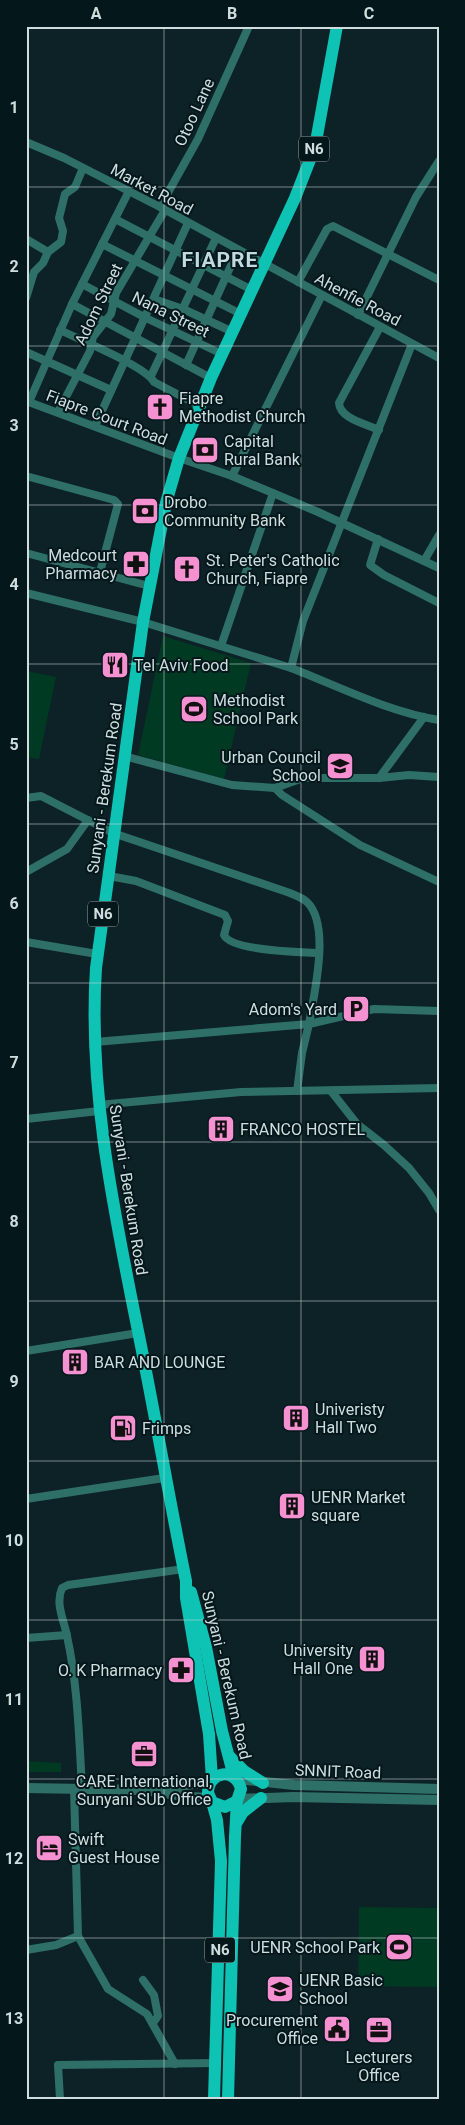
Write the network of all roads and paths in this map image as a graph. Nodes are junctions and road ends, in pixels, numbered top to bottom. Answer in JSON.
{"nodes":[{"id":1,"x":248,"y":26,"type":"edge"},
{"id":2,"x":334,"y":27,"type":"edge"},
{"id":3,"x":26,"y":142,"type":"edge"},
{"id":4,"x":439,"y":161,"type":"edge"},
{"id":5,"x":83,"y":168,"type":"junction"},
{"id":6,"x":129,"y":191,"type":"junction"},
{"id":7,"x":162,"y":209,"type":"junction"},
{"id":8,"x":115,"y":219,"type":"junction"},
{"id":9,"x":188,"y":223,"type":"junction"},
{"id":10,"x":149,"y":237,"type":"junction"},
{"id":11,"x":216,"y":238,"type":"junction"},
{"id":12,"x":26,"y":239,"type":"edge"},
{"id":13,"x":102,"y":244,"type":"junction"},
{"id":14,"x":238,"y":250,"type":"junction"},
{"id":15,"x":176,"y":251,"type":"junction"},
{"id":16,"x":48,"y":252,"type":"junction"},
{"id":17,"x":389,"y":253,"type":"junction"},
{"id":18,"x":136,"y":260,"type":"junction"},
{"id":19,"x":263,"y":264,"type":"junction"},
{"id":20,"x":203,"y":265,"type":"junction"},
{"id":21,"x":165,"y":275,"type":"junction"},
{"id":22,"x":226,"y":276,"type":"junction"},
{"id":23,"x":439,"y":280,"type":"edge"},
{"id":24,"x":298,"y":282,"type":"junction"},
{"id":25,"x":82,"y":284,"type":"junction"},
{"id":26,"x":192,"y":288,"type":"junction"},
{"id":27,"x":252,"y":290,"type":"junction"},
{"id":28,"x":322,"y":295,"type":"junction"},
{"id":29,"x":26,"y":298,"type":"edge"},
{"id":30,"x":154,"y":299,"type":"junction"},
{"id":31,"x":215,"y":300,"type":"junction"},
{"id":32,"x":114,"y":301,"type":"junction"},
{"id":33,"x":72,"y":304,"type":"junction"},
{"id":34,"x":182,"y":309,"type":"junction"},
{"id":35,"x":241,"y":314,"type":"junction"},
{"id":36,"x":358,"y":315,"type":"junction"},
{"id":37,"x":146,"y":318,"type":"junction"},
{"id":38,"x":206,"y":320,"type":"junction"},
{"id":39,"x":105,"y":321,"type":"junction"},
{"id":40,"x":380,"y":327,"type":"junction"},
{"id":41,"x":60,"y":330,"type":"junction"},
{"id":42,"x":171,"y":330,"type":"junction"},
{"id":43,"x":232,"y":332,"type":"junction"},
{"id":44,"x":136,"y":338,"type":"junction"},
{"id":45,"x":196,"y":342,"type":"junction"},
{"id":46,"x":412,"y":344,"type":"junction"},
{"id":47,"x":92,"y":345,"type":"junction"},
{"id":48,"x":161,"y":351,"type":"junction"},
{"id":49,"x":26,"y":352,"type":"edge"},
{"id":50,"x":222,"y":354,"type":"junction"},
{"id":51,"x":439,"y":358,"type":"edge"},
{"id":52,"x":46,"y":361,"type":"junction"},
{"id":53,"x":125,"y":361,"type":"junction"},
{"id":54,"x":186,"y":364,"type":"junction"},
{"id":55,"x":78,"y":375,"type":"junction"},
{"id":56,"x":151,"y":376,"type":"junction"},
{"id":57,"x":211,"y":378,"type":"junction"},
{"id":58,"x":112,"y":390,"type":"junction"},
{"id":59,"x":28,"y":401,"type":"edge"},
{"id":60,"x":200,"y":406,"type":"junction"},
{"id":61,"x":58,"y":412,"type":"junction"},
{"id":62,"x":95,"y":426,"type":"junction"},
{"id":63,"x":379,"y":430,"type":"junction"},
{"id":64,"x":179,"y":458,"type":"junction"},
{"id":65,"x":26,"y":476,"type":"edge"},
{"id":66,"x":232,"y":476,"type":"junction"},
{"id":67,"x":273,"y":493,"type":"junction"},
{"id":68,"x":343,"y":524,"type":"junction"},
{"id":69,"x":439,"y":535,"type":"edge"},
{"id":70,"x":378,"y":539,"type":"junction"},
{"id":71,"x":26,"y":553,"type":"edge"},
{"id":72,"x":424,"y":561,"type":"junction"},
{"id":73,"x":439,"y":568,"type":"edge"},
{"id":74,"x":100,"y":572,"type":"junction"},
{"id":75,"x":149,"y":586,"type":"junction"},
{"id":76,"x":26,"y":592,"type":"edge"},
{"id":77,"x":439,"y":603,"type":"edge"},
{"id":78,"x":143,"y":622,"type":"junction"},
{"id":79,"x":221,"y":646,"type":"junction"},
{"id":80,"x":291,"y":668,"type":"junction"},
{"id":81,"x":424,"y":717,"type":"junction"},
{"id":82,"x":439,"y":720,"type":"edge"},
{"id":83,"x":124,"y":756,"type":"junction"},
{"id":84,"x":439,"y":777,"type":"edge"},
{"id":85,"x":379,"y":778,"type":"junction"},
{"id":86,"x":275,"y":788,"type":"junction"},
{"id":87,"x":26,"y":798,"type":"edge"},
{"id":88,"x":88,"y":820,"type":"junction"},
{"id":89,"x":113,"y":833,"type":"junction"},
{"id":90,"x":26,"y":872,"type":"edge"},
{"id":91,"x":108,"y":876,"type":"junction"},
{"id":92,"x":439,"y":882,"type":"edge"},
{"id":93,"x":26,"y":942,"type":"edge"},
{"id":94,"x":319,"y":953,"type":"junction"},
{"id":95,"x":97,"y":954,"type":"junction"},
{"id":96,"x":439,"y":1011,"type":"edge"},
{"id":97,"x":309,"y":1024,"type":"junction"},
{"id":98,"x":95,"y":1042,"type":"junction"},
{"id":99,"x":439,"y":1088,"type":"edge"},
{"id":100,"x":297,"y":1091,"type":"junction"},
{"id":101,"x":331,"y":1091,"type":"junction"},
{"id":102,"x":99,"y":1108,"type":"junction"},
{"id":103,"x":26,"y":1119,"type":"edge"},
{"id":104,"x":439,"y":1210,"type":"edge"},
{"id":105,"x":138,"y":1333,"type":"junction"},
{"id":106,"x":26,"y":1351,"type":"edge"},
{"id":107,"x":164,"y":1478,"type":"junction"},
{"id":108,"x":26,"y":1499,"type":"edge"},
{"id":109,"x":185,"y":1575,"type":"junction"},
{"id":110,"x":67,"y":1635,"type":"junction"},
{"id":111,"x":26,"y":1638,"type":"edge"},
{"id":112,"x":228,"y":1755,"type":"junction"},
{"id":113,"x":236,"y":1778,"type":"junction"},
{"id":114,"x":211,"y":1781,"type":"junction"},
{"id":115,"x":263,"y":1783,"type":"junction"},
{"id":116,"x":26,"y":1788,"type":"edge"},
{"id":117,"x":78,"y":1788,"type":"junction"},
{"id":118,"x":439,"y":1789,"type":"edge"},
{"id":119,"x":145,"y":1790,"type":"junction"},
{"id":120,"x":261,"y":1798,"type":"junction"},
{"id":121,"x":211,"y":1800,"type":"junction"},
{"id":122,"x":238,"y":1800,"type":"junction"},
{"id":123,"x":439,"y":1800,"type":"edge"},
{"id":124,"x":235,"y":1824,"type":"junction"},
{"id":125,"x":78,"y":1936,"type":"junction"},
{"id":126,"x":26,"y":1950,"type":"edge"},
{"id":127,"x":144,"y":1980,"type":"dead end"},
{"id":128,"x":224,"y":2014,"type":"junction"},
{"id":129,"x":153,"y":2023,"type":"junction"},
{"id":130,"x":223,"y":2030,"type":"junction"},
{"id":131,"x":216,"y":2062,"type":"junction"},
{"id":132,"x":175,"y":2064,"type":"junction"},
{"id":133,"x":60,"y":2099,"type":"edge"},
{"id":134,"x":214,"y":2099,"type":"edge"},
{"id":135,"x":228,"y":2099,"type":"edge"}],
"edges":[{"from":1,"to":7,"type":"street","name":"Otoo Lane"},
{"from":2,"to":19,"type":"main road","name":"Sunyani - Berekum Road","number":"N6"},
{"from":3,"to":5,"type":"street","name":"Market Road"},
{"from":4,"to":17,"type":"street"},
{"from":5,"to":6,"type":"street","name":"Market Road"},
{"from":5,"to":16,"type":"street"},
{"from":6,"to":7,"type":"street","name":"Market Road"},
{"from":6,"to":8,"type":"street"},
{"from":7,"to":9,"type":"street","name":"Market Road"},
{"from":7,"to":10,"type":"street","name":"Adom Street"},
{"from":8,"to":10,"type":"street"},
{"from":8,"to":13,"type":"street"},
{"from":9,"to":11,"type":"street","name":"Market Road"},
{"from":9,"to":15,"type":"street"},
{"from":10,"to":15,"type":"street"},
{"from":10,"to":18,"type":"street","name":"Adom Street"},
{"from":11,"to":14,"type":"street","name":"Market Road"},
{"from":11,"to":20,"type":"street"},
{"from":12,"to":16,"type":"street"},
{"from":13,"to":18,"type":"street"},
{"from":13,"to":25,"type":"street"},
{"from":14,"to":19,"type":"street","name":"Market Road"},
{"from":14,"to":22,"type":"street"},
{"from":15,"to":20,"type":"street"},
{"from":15,"to":21,"type":"street"},
{"from":16,"to":29,"type":"street"},
{"from":17,"to":23,"type":"street"},
{"from":17,"to":24,"type":"street"},
{"from":17,"to":36,"type":"street"},
{"from":18,"to":21,"type":"street"},
{"from":18,"to":32,"type":"street","name":"Adom Street"},
{"from":19,"to":24,"type":"street","name":"Ahenfie Road"},
{"from":19,"to":27,"type":"main road","name":"Sunyani - Berekum Road","number":"N6"},
{"from":20,"to":22,"type":"street"},
{"from":20,"to":26,"type":"street"},
{"from":21,"to":26,"type":"street"},
{"from":21,"to":30,"type":"street"},
{"from":22,"to":27,"type":"street"},
{"from":22,"to":31,"type":"street"},
{"from":24,"to":28,"type":"street","name":"Ahenfie Road"},
{"from":25,"to":32,"type":"street","name":"Nana Street"},
{"from":25,"to":33,"type":"street"},
{"from":26,"to":31,"type":"street"},
{"from":26,"to":34,"type":"street"},
{"from":27,"to":35,"type":"main road","name":"Sunyani - Berekum Road","number":"N6"},
{"from":28,"to":36,"type":"street","name":"Ahenfie Road"},
{"from":28,"to":66,"type":"street"},
{"from":30,"to":34,"type":"street"},
{"from":30,"to":37,"type":"street"},
{"from":31,"to":35,"type":"street"},
{"from":31,"to":38,"type":"street"},
{"from":32,"to":37,"type":"street","name":"Nana Street"},
{"from":32,"to":39,"type":"street","name":"Adom Street"},
{"from":33,"to":39,"type":"street"},
{"from":33,"to":41,"type":"street"},
{"from":34,"to":38,"type":"street"},
{"from":34,"to":42,"type":"street"},
{"from":35,"to":43,"type":"main road","name":"Sunyani - Berekum Road","number":"N6"},
{"from":36,"to":40,"type":"street","name":"Ahenfie Road"},
{"from":37,"to":42,"type":"street","name":"Nana Street"},
{"from":37,"to":44,"type":"street"},
{"from":38,"to":43,"type":"street"},
{"from":38,"to":45,"type":"street"},
{"from":39,"to":44,"type":"street"},
{"from":39,"to":47,"type":"street","name":"Adom Street"},
{"from":40,"to":46,"type":"street","name":"Ahenfie Road"},
{"from":40,"to":63,"type":"street"},
{"from":41,"to":47,"type":"street"},
{"from":41,"to":52,"type":"street"},
{"from":42,"to":45,"type":"street","name":"Nana Street"},
{"from":42,"to":48,"type":"street"},
{"from":43,"to":50,"type":"main road","name":"Sunyani - Berekum Road","number":"N6"},
{"from":44,"to":48,"type":"street"},
{"from":44,"to":53,"type":"street"},
{"from":45,"to":50,"type":"street","name":"Nana Street"},
{"from":45,"to":54,"type":"street"},
{"from":46,"to":51,"type":"street","name":"Ahenfie Road"},
{"from":46,"to":63,"type":"street"},
{"from":47,"to":53,"type":"street"},
{"from":47,"to":55,"type":"street","name":"Adom Street"},
{"from":48,"to":54,"type":"street"},
{"from":48,"to":56,"type":"street"},
{"from":49,"to":52,"type":"street"},
{"from":50,"to":57,"type":"main road","name":"Sunyani - Berekum Road","number":"N6"},
{"from":52,"to":55,"type":"street"},
{"from":52,"to":59,"type":"street"},
{"from":53,"to":56,"type":"street"},
{"from":53,"to":58,"type":"street"},
{"from":54,"to":57,"type":"street"},
{"from":55,"to":58,"type":"street"},
{"from":55,"to":61,"type":"street","name":"Adom Street"},
{"from":56,"to":60,"type":"street"},
{"from":57,"to":60,"type":"main road","name":"Sunyani - Berekum Road","number":"N6"},
{"from":58,"to":62,"type":"street"},
{"from":59,"to":61,"type":"street","name":"Fiapre Court Road"},
{"from":60,"to":64,"type":"main road","name":"Sunyani - Berekum Road","number":"N6"},
{"from":61,"to":62,"type":"street","name":"Fiapre Court Road"},
{"from":62,"to":64,"type":"street","name":"Fiapre Court Road"},
{"from":63,"to":68,"type":"street"},
{"from":64,"to":66,"type":"street","name":"Fiapre Court Road"},
{"from":64,"to":75,"type":"main road","name":"Sunyani - Berekum Road","number":"N6"},
{"from":65,"to":74,"type":"street"},
{"from":66,"to":67,"type":"street","name":"Fiapre Court Road"},
{"from":67,"to":68,"type":"street","name":"Fiapre Court Road"},
{"from":67,"to":79,"type":"street"},
{"from":68,"to":70,"type":"street","name":"Fiapre Court Road"},
{"from":68,"to":80,"type":"street"},
{"from":69,"to":72,"type":"street"},
{"from":70,"to":72,"type":"street","name":"Fiapre Court Road"},
{"from":70,"to":77,"type":"street"},
{"from":71,"to":74,"type":"street"},
{"from":72,"to":73,"type":"street","name":"Fiapre Court Road"},
{"from":74,"to":75,"type":"street"},
{"from":75,"to":78,"type":"main road","name":"Sunyani - Berekum Road","number":"N6"},
{"from":76,"to":78,"type":"street"},
{"from":78,"to":79,"type":"street"},
{"from":78,"to":83,"type":"main road","name":"Sunyani - Berekum Road","number":"N6"},
{"from":79,"to":80,"type":"street"},
{"from":80,"to":81,"type":"street"},
{"from":81,"to":82,"type":"street"},
{"from":81,"to":85,"type":"street"},
{"from":83,"to":86,"type":"street"},
{"from":83,"to":89,"type":"main road","name":"Sunyani - Berekum Road","number":"N6"},
{"from":84,"to":85,"type":"street"},
{"from":85,"to":86,"type":"street"},
{"from":86,"to":92,"type":"street"},
{"from":87,"to":88,"type":"street"},
{"from":88,"to":89,"type":"street"},
{"from":88,"to":90,"type":"street"},
{"from":89,"to":91,"type":"main road","name":"Sunyani - Berekum Road","number":"N6"},
{"from":89,"to":94,"type":"street"},
{"from":91,"to":94,"type":"street"},
{"from":91,"to":95,"type":"main road","name":"Sunyani - Berekum Road","number":"N6"},
{"from":93,"to":95,"type":"street"},
{"from":94,"to":97,"type":"street"},
{"from":95,"to":98,"type":"main road","name":"Sunyani - Berekum Road","number":"N6"},
{"from":96,"to":97,"type":"street"},
{"from":97,"to":98,"type":"street"},
{"from":97,"to":100,"type":"street"},
{"from":98,"to":102,"type":"main road","name":"Sunyani - Berekum Road","number":"N6"},
{"from":99,"to":101,"type":"street"},
{"from":100,"to":101,"type":"street"},
{"from":100,"to":102,"type":"street"},
{"from":101,"to":104,"type":"street"},
{"from":102,"to":103,"type":"street"},
{"from":102,"to":105,"type":"main road","name":"Sunyani - Berekum Road","number":"N6"},
{"from":105,"to":106,"type":"street"},
{"from":105,"to":107,"type":"main road","name":"Sunyani - Berekum Road","number":"N6"},
{"from":107,"to":108,"type":"street"},
{"from":107,"to":109,"type":"main road","name":"Sunyani - Berekum Road","number":"N6"},
{"from":109,"to":110,"type":"street"},
{"from":109,"to":112,"type":"main road","name":"Sunyani - Berekum Road","number":"N6"},
{"from":109,"to":114,"type":"main road","name":"Sunyani - Berekum Road","number":"N6"},
{"from":110,"to":111,"type":"street"},
{"from":110,"to":117,"type":"street"},
{"from":112,"to":113,"type":"main road","name":"Sunyani - Berekum Road","number":"N6"},
{"from":112,"to":115,"type":"main road"},
{"from":113,"to":114,"type":"main road"},
{"from":113,"to":115,"type":"street","name":"SNNIT Road"},
{"from":113,"to":122,"type":"main road","number":"N6"},
{"from":114,"to":119,"type":"street"},
{"from":114,"to":121,"type":"main road","number":"N6"},
{"from":115,"to":118,"type":"street","name":"SNNIT Road"},
{"from":116,"to":117,"type":"street"},
{"from":117,"to":119,"type":"street"},
{"from":117,"to":125,"type":"street"},
{"from":119,"to":121,"type":"street"},
{"from":120,"to":122,"type":"street","name":"SNNIT Road"},
{"from":120,"to":123,"type":"street","name":"SNNIT Road"},
{"from":120,"to":124,"type":"main road"},
{"from":121,"to":122,"type":"main road"},
{"from":121,"to":128,"type":"main road","number":"N6"},
{"from":122,"to":124,"type":"main road","number":"N6"},
{"from":124,"to":128,"type":"main road","number":"N6"},
{"from":125,"to":126,"type":"street"},
{"from":125,"to":129,"type":"street"},
{"from":127,"to":129,"type":"street"},
{"from":128,"to":130,"type":"main road","number":"N6"},
{"from":129,"to":132,"type":"street"},
{"from":130,"to":131,"type":"main road","number":"N6"},
{"from":130,"to":135,"type":"main road","number":"N6"},
{"from":131,"to":132,"type":"street"},
{"from":131,"to":134,"type":"main road","number":"N6"},
{"from":132,"to":133,"type":"street"}]}
